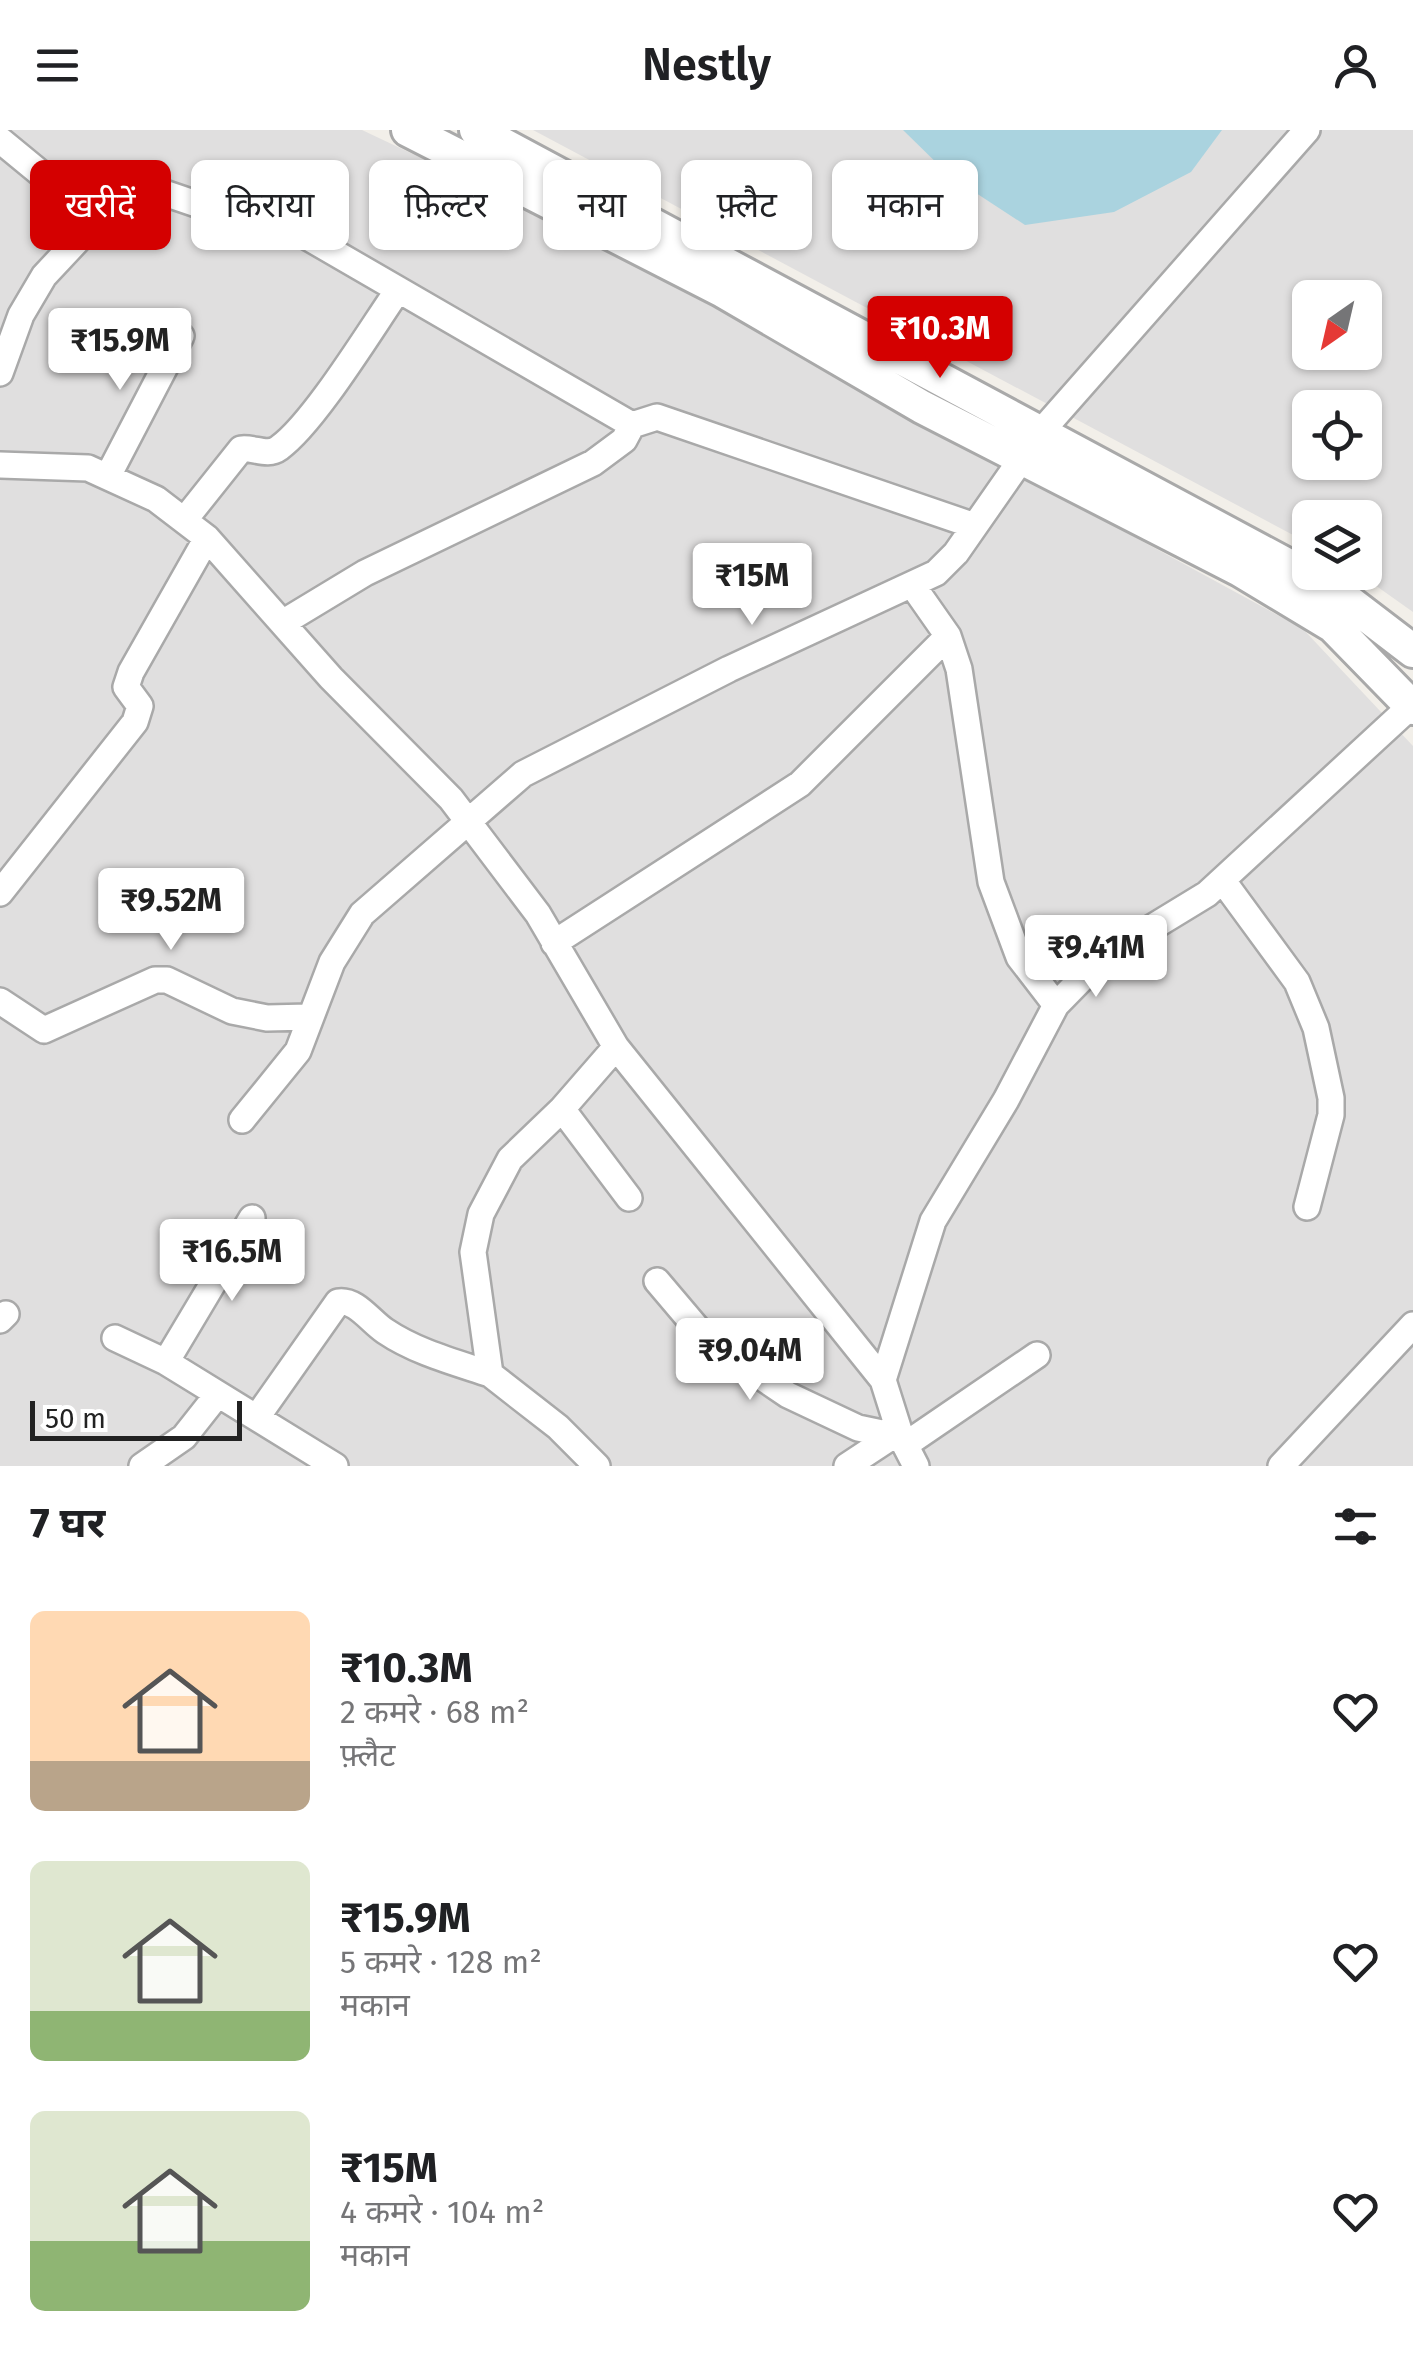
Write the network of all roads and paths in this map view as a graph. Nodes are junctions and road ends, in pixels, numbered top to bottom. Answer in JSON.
{"nodes":[{"id":1,"x":408,"y":130,"type":"edge"},
{"id":2,"x":476,"y":130,"type":"edge"},
{"id":3,"x":1307,"y":130,"type":"edge"},
{"id":4,"x":0,"y":140,"type":"edge"},
{"id":5,"x":30,"y":165,"type":"edge"},
{"id":6,"x":171,"y":194,"type":"edge"},
{"id":7,"x":68,"y":250,"type":"edge"},
{"id":8,"x":398,"y":290,"type":"junction"},
{"id":9,"x":182,"y":336,"type":"dead end"},
{"id":10,"x":0,"y":373,"type":"edge"},
{"id":11,"x":632,"y":425,"type":"junction"},
{"id":12,"x":1030,"y":446,"type":"junction"},
{"id":13,"x":0,"y":466,"type":"edge"},
{"id":14,"x":108,"y":476,"type":"junction"},
{"id":15,"x":186,"y":518,"type":"junction"},
{"id":16,"x":972,"y":525,"type":"junction"},
{"id":17,"x":207,"y":538,"type":"junction"},
{"id":18,"x":913,"y":586,"type":"junction"},
{"id":19,"x":284,"y":622,"type":"junction"},
{"id":20,"x":948,"y":636,"type":"junction"},
{"id":21,"x":1413,"y":651,"type":"edge"},
{"id":22,"x":1412,"y":707,"type":"edge"},
{"id":23,"x":468,"y":820,"type":"junction"},
{"id":24,"x":1223,"y":881,"type":"junction"},
{"id":25,"x":0,"y":892,"type":"edge"},
{"id":26,"x":554,"y":943,"type":"junction"},
{"id":27,"x":0,"y":1001,"type":"edge"},
{"id":28,"x":1056,"y":1005,"type":"junction"},
{"id":29,"x":309,"y":1018,"type":"junction"},
{"id":30,"x":616,"y":1047,"type":"junction"},
{"id":31,"x":562,"y":1109,"type":"junction"},
{"id":32,"x":242,"y":1120,"type":"dead end"},
{"id":33,"x":629,"y":1198,"type":"dead end"},
{"id":34,"x":1307,"y":1207,"type":"dead end"},
{"id":35,"x":252,"y":1218,"type":"dead end"},
{"id":36,"x":657,"y":1281,"type":"dead end"},
{"id":37,"x":1413,"y":1325,"type":"edge"},
{"id":38,"x":116,"y":1338,"type":"dead end"},
{"id":39,"x":1037,"y":1355,"type":"dead end"},
{"id":40,"x":166,"y":1362,"type":"junction"},
{"id":41,"x":490,"y":1374,"type":"junction"},
{"id":42,"x":883,"y":1380,"type":"junction"},
{"id":43,"x":218,"y":1394,"type":"junction"},
{"id":44,"x":257,"y":1417,"type":"junction"},
{"id":45,"x":904,"y":1446,"type":"edge"},
{"id":46,"x":142,"y":1466,"type":"edge"},
{"id":47,"x":335,"y":1466,"type":"edge"},
{"id":48,"x":598,"y":1466,"type":"edge"},
{"id":49,"x":846,"y":1466,"type":"edge"},
{"id":50,"x":1281,"y":1466,"type":"edge"}],
"edges":[{"from":1,"to":12,"type":"street"},
{"from":2,"to":12,"type":"street"},
{"from":3,"to":12,"type":"street"},
{"from":4,"to":5,"type":"street"},
{"from":6,"to":8,"type":"street"},
{"from":7,"to":10,"type":"street"},
{"from":8,"to":11,"type":"street"},
{"from":8,"to":15,"type":"street"},
{"from":9,"to":14,"type":"street"},
{"from":11,"to":16,"type":"street"},
{"from":11,"to":19,"type":"street"},
{"from":12,"to":16,"type":"street"},
{"from":12,"to":21,"type":"street"},
{"from":12,"to":22,"type":"street"},
{"from":13,"to":14,"type":"street"},
{"from":14,"to":15,"type":"street"},
{"from":15,"to":17,"type":"street"},
{"from":16,"to":18,"type":"street"},
{"from":17,"to":19,"type":"street"},
{"from":17,"to":25,"type":"street"},
{"from":18,"to":20,"type":"street"},
{"from":18,"to":23,"type":"street"},
{"from":19,"to":23,"type":"street"},
{"from":20,"to":26,"type":"street"},
{"from":20,"to":28,"type":"street"},
{"from":22,"to":24,"type":"street"},
{"from":23,"to":26,"type":"street"},
{"from":23,"to":29,"type":"street"},
{"from":24,"to":28,"type":"street"},
{"from":24,"to":34,"type":"street"},
{"from":26,"to":30,"type":"street"},
{"from":27,"to":29,"type":"street"},
{"from":28,"to":42,"type":"street"},
{"from":29,"to":32,"type":"street"},
{"from":30,"to":31,"type":"street"},
{"from":30,"to":42,"type":"street"},
{"from":31,"to":33,"type":"street"},
{"from":31,"to":41,"type":"street"},
{"from":35,"to":40,"type":"street"},
{"from":36,"to":45,"type":"street"},
{"from":37,"to":50,"type":"street"},
{"from":38,"to":40,"type":"street"},
{"from":39,"to":45,"type":"street"},
{"from":40,"to":43,"type":"street"},
{"from":41,"to":44,"type":"street"},
{"from":41,"to":48,"type":"street"},
{"from":42,"to":45,"type":"street"},
{"from":43,"to":44,"type":"street"},
{"from":43,"to":46,"type":"street"},
{"from":44,"to":47,"type":"street"},
{"from":45,"to":49,"type":"street"}]}
